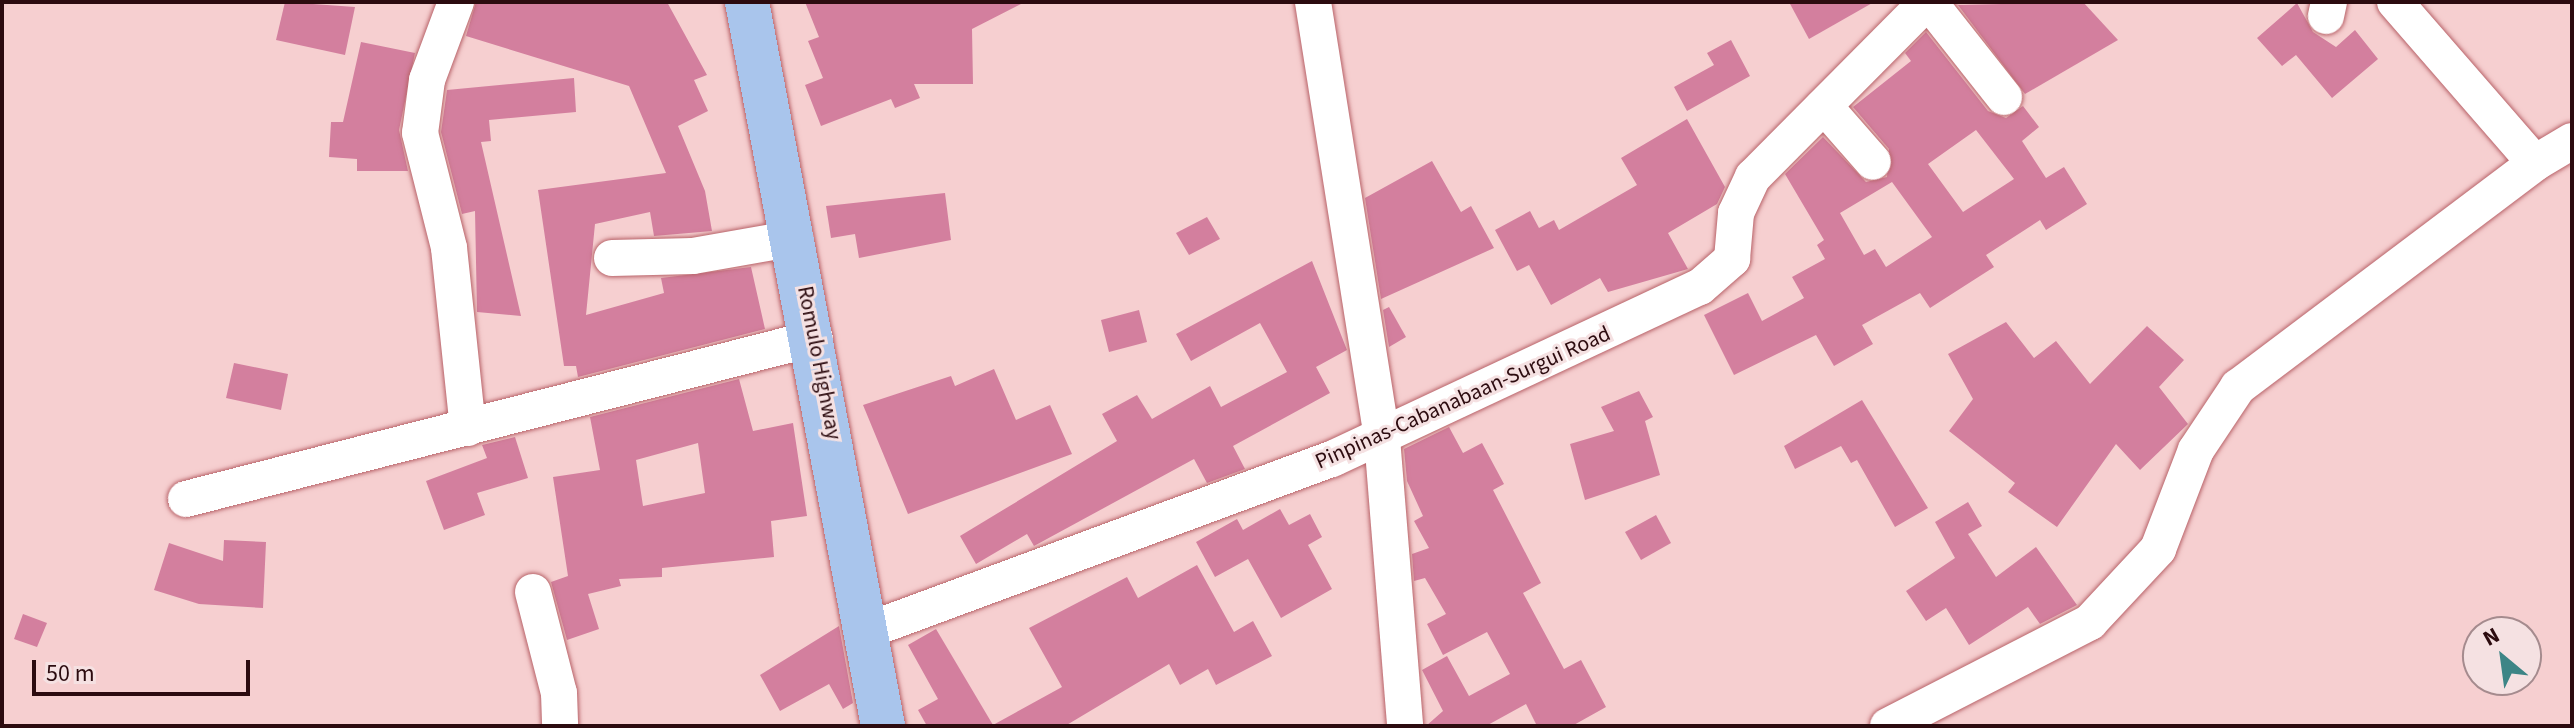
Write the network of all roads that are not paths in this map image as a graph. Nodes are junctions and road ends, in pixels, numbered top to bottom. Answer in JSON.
{"nodes":[{"id":1,"x":456,"y":2,"type":"edge"},
{"id":2,"x":747,"y":2,"type":"edge"},
{"id":3,"x":1313,"y":2,"type":"edge"},
{"id":4,"x":1928,"y":2,"type":"edge"},
{"id":5,"x":2395,"y":2,"type":"edge"},
{"id":6,"x":2004,"y":97,"type":"dead end"},
{"id":7,"x":1824,"y":106,"type":"junction"},
{"id":8,"x":2572,"y":141,"type":"edge"},
{"id":9,"x":1873,"y":162,"type":"dead end"},
{"id":10,"x":2535,"y":163,"type":"junction"},
{"id":11,"x":795,"y":238,"type":"junction"},
{"id":12,"x":612,"y":258,"type":"dead end"},
{"id":13,"x":815,"y":338,"type":"junction"},
{"id":14,"x":468,"y":428,"type":"junction"},
{"id":15,"x":1382,"y":438,"type":"junction"},
{"id":16,"x":186,"y":499,"type":"dead end"},
{"id":17,"x":533,"y":592,"type":"dead end"},
{"id":18,"x":869,"y":630,"type":"junction"},
{"id":19,"x":560,"y":726,"type":"edge"},
{"id":20,"x":883,"y":726,"type":"edge"},
{"id":21,"x":1405,"y":726,"type":"edge"},
{"id":22,"x":1888,"y":726,"type":"edge"}],
"edges":[{"from":1,"to":14,"type":"street"},
{"from":2,"to":11,"type":"highway","name":"Romulo Highway"},
{"from":3,"to":15,"type":"street"},
{"from":4,"to":6,"type":"street"},
{"from":4,"to":7,"type":"street","name":"Pinpinas-Cabanabaan-Surgui Road"},
{"from":5,"to":10,"type":"street"},
{"from":7,"to":9,"type":"street"},
{"from":7,"to":15,"type":"street","name":"Pinpinas-Cabanabaan-Surgui Road"},
{"from":8,"to":10,"type":"street"},
{"from":10,"to":22,"type":"street"},
{"from":11,"to":12,"type":"street"},
{"from":11,"to":13,"type":"highway","name":"Romulo Highway"},
{"from":13,"to":14,"type":"street"},
{"from":13,"to":18,"type":"highway","name":"Romulo Highway"},
{"from":14,"to":16,"type":"street"},
{"from":15,"to":18,"type":"street","name":"Pinpinas-Cabanabaan-Surgui Road"},
{"from":15,"to":21,"type":"street"},
{"from":17,"to":19,"type":"street"},
{"from":18,"to":20,"type":"highway","name":"Romulo Highway"}]}
